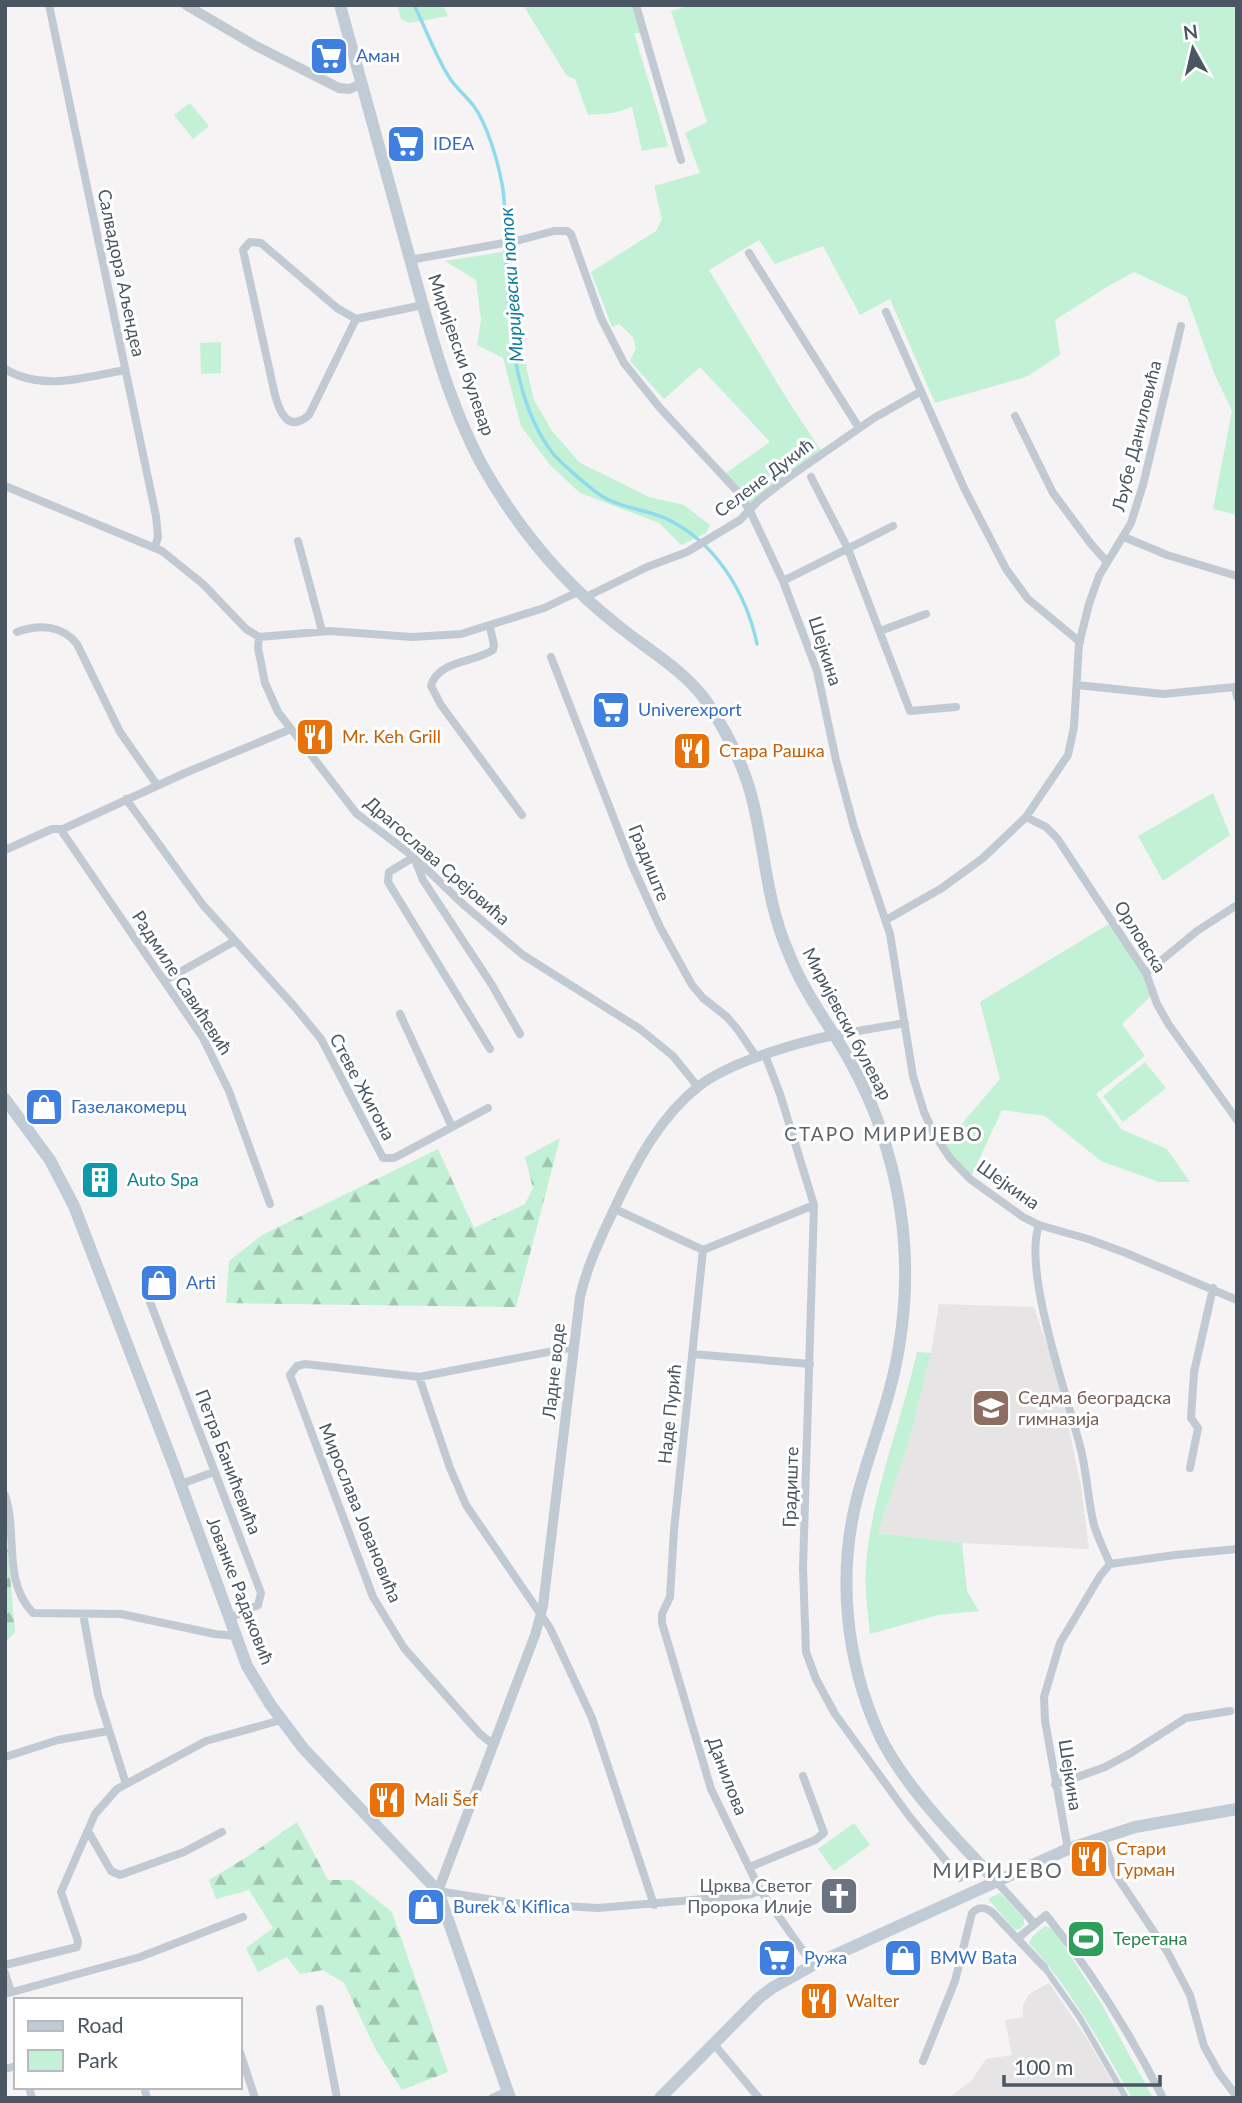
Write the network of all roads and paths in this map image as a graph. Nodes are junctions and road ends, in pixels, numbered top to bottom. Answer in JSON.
{"nodes":[{"id":1,"x":49,"y":5,"type":"edge"},
{"id":2,"x":186,"y":5,"type":"edge"},
{"id":3,"x":340,"y":5,"type":"edge"},
{"id":4,"x":636,"y":5,"type":"edge"},
{"id":5,"x":361,"y":84,"type":"junction"},
{"id":6,"x":681,"y":160,"type":"dead end"},
{"id":7,"x":749,"y":253,"type":"dead end"},
{"id":8,"x":410,"y":260,"type":"junction"},
{"id":9,"x":423,"y":304,"type":"junction"},
{"id":10,"x":886,"y":312,"type":"dead end"},
{"id":11,"x":356,"y":318,"type":"junction"},
{"id":12,"x":1181,"y":326,"type":"dead end"},
{"id":13,"x":5,"y":369,"type":"edge"},
{"id":14,"x":125,"y":370,"type":"junction"},
{"id":15,"x":920,"y":392,"type":"junction"},
{"id":16,"x":1015,"y":416,"type":"dead end"},
{"id":17,"x":859,"y":428,"type":"junction"},
{"id":18,"x":811,"y":477,"type":"dead end"},
{"id":19,"x":5,"y":486,"type":"edge"},
{"id":20,"x":750,"y":511,"type":"junction"},
{"id":21,"x":893,"y":526,"type":"dead end"},
{"id":22,"x":1124,"y":537,"type":"junction"},
{"id":23,"x":298,"y":541,"type":"dead end"},
{"id":24,"x":155,"y":547,"type":"junction"},
{"id":25,"x":848,"y":549,"type":"junction"},
{"id":26,"x":1107,"y":562,"type":"junction"},
{"id":27,"x":1237,"y":576,"type":"edge"},
{"id":28,"x":783,"y":581,"type":"junction"},
{"id":29,"x":581,"y":595,"type":"junction"},
{"id":30,"x":926,"y":614,"type":"dead end"},
{"id":31,"x":491,"y":627,"type":"junction"},
{"id":32,"x":322,"y":631,"type":"junction"},
{"id":33,"x":880,"y":631,"type":"junction"},
{"id":34,"x":17,"y":632,"type":"dead end"},
{"id":35,"x":259,"y":637,"type":"junction"},
{"id":36,"x":1080,"y":642,"type":"junction"},
{"id":37,"x":551,"y":657,"type":"dead end"},
{"id":38,"x":1077,"y":685,"type":"junction"},
{"id":39,"x":1237,"y":697,"type":"edge"},
{"id":40,"x":956,"y":706,"type":"dead end"},
{"id":41,"x":291,"y":729,"type":"junction"},
{"id":42,"x":157,"y":785,"type":"junction"},
{"id":43,"x":126,"y":799,"type":"junction"},
{"id":44,"x":522,"y":815,"type":"dead end"},
{"id":45,"x":1026,"y":817,"type":"junction"},
{"id":46,"x":62,"y":829,"type":"junction"},
{"id":47,"x":5,"y":850,"type":"edge"},
{"id":48,"x":414,"y":857,"type":"junction"},
{"id":49,"x":1237,"y":905,"type":"edge"},
{"id":50,"x":886,"y":920,"type":"junction"},
{"id":51,"x":235,"y":941,"type":"junction"},
{"id":52,"x":1146,"y":972,"type":"junction"},
{"id":53,"x":164,"y":981,"type":"junction"},
{"id":54,"x":400,"y":1014,"type":"dead end"},
{"id":55,"x":905,"y":1023,"type":"junction"},
{"id":56,"x":520,"y":1034,"type":"dead end"},
{"id":57,"x":834,"y":1035,"type":"junction"},
{"id":58,"x":490,"y":1049,"type":"dead end"},
{"id":59,"x":761,"y":1057,"type":"junction"},
{"id":60,"x":698,"y":1087,"type":"junction"},
{"id":61,"x":5,"y":1100,"type":"edge"},
{"id":62,"x":488,"y":1108,"type":"dead end"},
{"id":63,"x":1237,"y":1120,"type":"edge"},
{"id":64,"x":452,"y":1127,"type":"junction"},
{"id":65,"x":270,"y":1204,"type":"dead end"},
{"id":66,"x":814,"y":1205,"type":"junction"},
{"id":67,"x":615,"y":1209,"type":"junction"},
{"id":68,"x":1039,"y":1225,"type":"junction"},
{"id":69,"x":703,"y":1250,"type":"junction"},
{"id":70,"x":1213,"y":1288,"type":"junction"},
{"id":71,"x":1237,"y":1300,"type":"edge"},
{"id":72,"x":150,"y":1302,"type":"dead end"},
{"id":73,"x":574,"y":1347,"type":"junction"},
{"id":74,"x":692,"y":1354,"type":"junction"},
{"id":75,"x":810,"y":1364,"type":"junction"},
{"id":76,"x":419,"y":1377,"type":"junction"},
{"id":77,"x":1190,"y":1468,"type":"dead end"},
{"id":78,"x":214,"y":1472,"type":"junction"},
{"id":79,"x":181,"y":1484,"type":"junction"},
{"id":80,"x":5,"y":1495,"type":"edge"},
{"id":81,"x":1237,"y":1549,"type":"edge"},
{"id":82,"x":1110,"y":1564,"type":"junction"},
{"id":83,"x":671,"y":1581,"type":"joint"},
{"id":84,"x":83,"y":1614,"type":"junction"},
{"id":85,"x":541,"y":1615,"type":"junction"},
{"id":86,"x":230,"y":1618,"type":"junction"},
{"id":87,"x":236,"y":1636,"type":"junction"},
{"id":88,"x":1230,"y":1711,"type":"dead end"},
{"id":89,"x":281,"y":1720,"type":"junction"},
{"id":90,"x":108,"y":1731,"type":"junction"},
{"id":91,"x":494,"y":1745,"type":"junction"},
{"id":92,"x":5,"y":1756,"type":"edge"},
{"id":93,"x":803,"y":1776,"type":"dead end"},
{"id":94,"x":126,"y":1784,"type":"junction"},
{"id":95,"x":1055,"y":1786,"type":"junction"},
{"id":96,"x":1237,"y":1809,"type":"edge"},
{"id":97,"x":88,"y":1831,"type":"junction"},
{"id":98,"x":222,"y":1832,"type":"dead end"},
{"id":99,"x":1102,"y":1838,"type":"junction"},
{"id":100,"x":1068,"y":1849,"type":"junction"},
{"id":101,"x":750,"y":1867,"type":"junction"},
{"id":102,"x":960,"y":1878,"type":"dead end"},
{"id":103,"x":996,"y":1881,"type":"junction"},
{"id":104,"x":761,"y":1890,"type":"junction"},
{"id":105,"x":438,"y":1891,"type":"junction"},
{"id":106,"x":654,"y":1905,"type":"junction"},
{"id":107,"x":243,"y":1917,"type":"dead end"},
{"id":108,"x":1034,"y":1923,"type":"junction"},
{"id":109,"x":1018,"y":1938,"type":"junction"},
{"id":110,"x":5,"y":1965,"type":"edge"},
{"id":111,"x":813,"y":1965,"type":"junction"},
{"id":112,"x":1044,"y":1967,"type":"joint"},
{"id":113,"x":5,"y":1973,"type":"edge"},
{"id":114,"x":8,"y":1993,"type":"edge"},
{"id":115,"x":320,"y":2009,"type":"dead end"},
{"id":116,"x":713,"y":2043,"type":"junction"},
{"id":117,"x":242,"y":2058,"type":"edge"},
{"id":118,"x":923,"y":2061,"type":"dead end"},
{"id":119,"x":508,"y":2094,"type":"edge"},
{"id":120,"x":255,"y":2098,"type":"edge"},
{"id":121,"x":337,"y":2098,"type":"edge"},
{"id":122,"x":492,"y":2098,"type":"edge"},
{"id":123,"x":660,"y":2098,"type":"edge"},
{"id":124,"x":759,"y":2098,"type":"edge"},
{"id":125,"x":1126,"y":2098,"type":"edge"},
{"id":126,"x":1163,"y":2098,"type":"edge"},
{"id":127,"x":1237,"y":2098,"type":"edge"}],
"edges":[{"from":1,"to":14,"type":"street","name":"Салвадора Аљендеа"},
{"from":2,"to":5,"type":"street"},
{"from":3,"to":5,"type":"main road","name":"Миријевски булевар"},
{"from":4,"to":6,"type":"street"},
{"from":5,"to":8,"type":"main road","name":"Миријевски булевар"},
{"from":7,"to":17,"type":"street"},
{"from":8,"to":9,"type":"main road","name":"Миријевски булевар"},
{"from":8,"to":20,"type":"street","name":"Шејкина"},
{"from":9,"to":11,"type":"street"},
{"from":9,"to":29,"type":"main road","name":"Миријевски булевар"},
{"from":10,"to":15,"type":"street"},
{"from":11,"to":11,"type":"street"},
{"from":12,"to":22,"type":"street","name":"Љубе Даниловића"},
{"from":13,"to":14,"type":"street"},
{"from":14,"to":24,"type":"street","name":"Салвадора Аљендеа"},
{"from":15,"to":17,"type":"street","name":"Селене Дукић"},
{"from":15,"to":36,"type":"street"},
{"from":16,"to":26,"type":"street"},
{"from":17,"to":20,"type":"street","name":"Селене Дукић"},
{"from":18,"to":25,"type":"street"},
{"from":19,"to":24,"type":"street"},
{"from":20,"to":28,"type":"street","name":"Шејкина"},
{"from":20,"to":29,"type":"street","name":"Селене Дукић"},
{"from":21,"to":25,"type":"street"},
{"from":22,"to":26,"type":"street","name":"Љубе Даниловића"},
{"from":22,"to":27,"type":"street"},
{"from":23,"to":32,"type":"street"},
{"from":24,"to":35,"type":"street"},
{"from":25,"to":28,"type":"street"},
{"from":25,"to":33,"type":"street"},
{"from":26,"to":36,"type":"street","name":"Љубе Даниловића"},
{"from":28,"to":50,"type":"street","name":"Шејкина"},
{"from":29,"to":31,"type":"street","name":"Селене Дукић"},
{"from":29,"to":57,"type":"main road","name":"Миријевски булевар"},
{"from":30,"to":33,"type":"street"},
{"from":31,"to":32,"type":"street","name":"Селене Дукић"},
{"from":31,"to":44,"type":"street"},
{"from":32,"to":35,"type":"street","name":"Селене Дукић"},
{"from":33,"to":40,"type":"street"},
{"from":34,"to":42,"type":"street"},
{"from":35,"to":41,"type":"street","name":"Драгослава Срејовића"},
{"from":36,"to":38,"type":"street","name":"Љубе Даниловића"},
{"from":37,"to":59,"type":"street","name":"Градиште"},
{"from":38,"to":39,"type":"street"},
{"from":38,"to":45,"type":"street","name":"Љубе Даниловића"},
{"from":41,"to":42,"type":"street"},
{"from":41,"to":48,"type":"street","name":"Драгослава Срејовића"},
{"from":42,"to":43,"type":"street"},
{"from":43,"to":46,"type":"street"},
{"from":43,"to":51,"type":"street","name":"Стеве Жигона"},
{"from":45,"to":50,"type":"street","name":"Љубе Даниловића"},
{"from":45,"to":52,"type":"street","name":"Орловска"},
{"from":46,"to":47,"type":"street"},
{"from":46,"to":53,"type":"street","name":"Радмиле Савићевић"},
{"from":48,"to":56,"type":"street"},
{"from":48,"to":58,"type":"street"},
{"from":48,"to":60,"type":"street","name":"Драгослава Срејовића"},
{"from":49,"to":52,"type":"street"},
{"from":50,"to":55,"type":"street","name":"Шејкина"},
{"from":51,"to":53,"type":"street"},
{"from":51,"to":64,"type":"street","name":"Стеве Жигона"},
{"from":52,"to":63,"type":"street","name":"Орловска"},
{"from":53,"to":65,"type":"street","name":"Радмиле Савићевић"},
{"from":54,"to":64,"type":"street"},
{"from":55,"to":57,"type":"street","name":"Ладне воде"},
{"from":55,"to":68,"type":"street","name":"Шејкина"},
{"from":57,"to":59,"type":"street","name":"Ладне воде"},
{"from":57,"to":103,"type":"main road","name":"Миријевски булевар"},
{"from":59,"to":60,"type":"street","name":"Ладне воде"},
{"from":59,"to":66,"type":"street","name":"Градиште"},
{"from":60,"to":67,"type":"street","name":"Ладне воде"},
{"from":61,"to":79,"type":"main road","name":"Јованке Радаковић"},
{"from":62,"to":64,"type":"street","name":"Стеве Жигона"},
{"from":66,"to":69,"type":"street"},
{"from":66,"to":75,"type":"street","name":"Градиште"},
{"from":67,"to":69,"type":"street"},
{"from":67,"to":73,"type":"street","name":"Ладне воде"},
{"from":68,"to":70,"type":"street"},
{"from":68,"to":82,"type":"street","name":"Шејкина"},
{"from":69,"to":74,"type":"street","name":"Наде Пурић"},
{"from":70,"to":71,"type":"street"},
{"from":70,"to":77,"type":"street"},
{"from":72,"to":78,"type":"street","name":"Петра Банићевића"},
{"from":73,"to":76,"type":"street"},
{"from":73,"to":85,"type":"street","name":"Ладне воде"},
{"from":74,"to":75,"type":"street"},
{"from":74,"to":83,"type":"street","name":"Наде Пурић"},
{"from":75,"to":102,"type":"street","name":"Градиште"},
{"from":76,"to":85,"type":"street"},
{"from":76,"to":91,"type":"street","name":"Мирослава Јовановића"},
{"from":78,"to":79,"type":"street"},
{"from":78,"to":86,"type":"street","name":"Петра Банићевића"},
{"from":79,"to":86,"type":"main road","name":"Јованке Радаковић"},
{"from":80,"to":84,"type":"street"},
{"from":81,"to":82,"type":"street"},
{"from":82,"to":95,"type":"street","name":"Шејкина"},
{"from":83,"to":101,"type":"street","name":"Данилова"},
{"from":84,"to":87,"type":"street"},
{"from":84,"to":90,"type":"street"},
{"from":85,"to":91,"type":"street","name":"Ладне воде"},
{"from":85,"to":106,"type":"street"},
{"from":86,"to":87,"type":"main road","name":"Јованке Радаковић"},
{"from":87,"to":89,"type":"main road","name":"Јованке Радаковић"},
{"from":88,"to":95,"type":"street"},
{"from":89,"to":94,"type":"street"},
{"from":89,"to":105,"type":"main road","name":"Јованке Радаковић"},
{"from":90,"to":92,"type":"street"},
{"from":90,"to":94,"type":"street"},
{"from":91,"to":105,"type":"street","name":"Ладне воде"},
{"from":93,"to":101,"type":"street"},
{"from":94,"to":97,"type":"street"},
{"from":95,"to":100,"type":"street","name":"Шејкина"},
{"from":96,"to":99,"type":"main road"},
{"from":97,"to":98,"type":"street"},
{"from":97,"to":110,"type":"street"},
{"from":99,"to":100,"type":"main road"},
{"from":99,"to":127,"type":"street"},
{"from":100,"to":103,"type":"main road"},
{"from":101,"to":104,"type":"street","name":"Данилова"},
{"from":103,"to":108,"type":"street"},
{"from":103,"to":111,"type":"main road"},
{"from":104,"to":106,"type":"street"},
{"from":104,"to":111,"type":"street","name":"Данилова"},
{"from":105,"to":106,"type":"street"},
{"from":105,"to":119,"type":"main road","name":"Јованке Радаковић"},
{"from":107,"to":114,"type":"street"},
{"from":108,"to":109,"type":"street"},
{"from":108,"to":126,"type":"street"},
{"from":109,"to":112,"type":"street"},
{"from":109,"to":118,"type":"street"},
{"from":111,"to":116,"type":"main road"},
{"from":112,"to":125,"type":"street"},
{"from":113,"to":114,"type":"street"},
{"from":115,"to":121,"type":"street"},
{"from":116,"to":123,"type":"main road"},
{"from":116,"to":124,"type":"street"},
{"from":117,"to":120,"type":"street"},
{"from":119,"to":122,"type":"street"}]}
